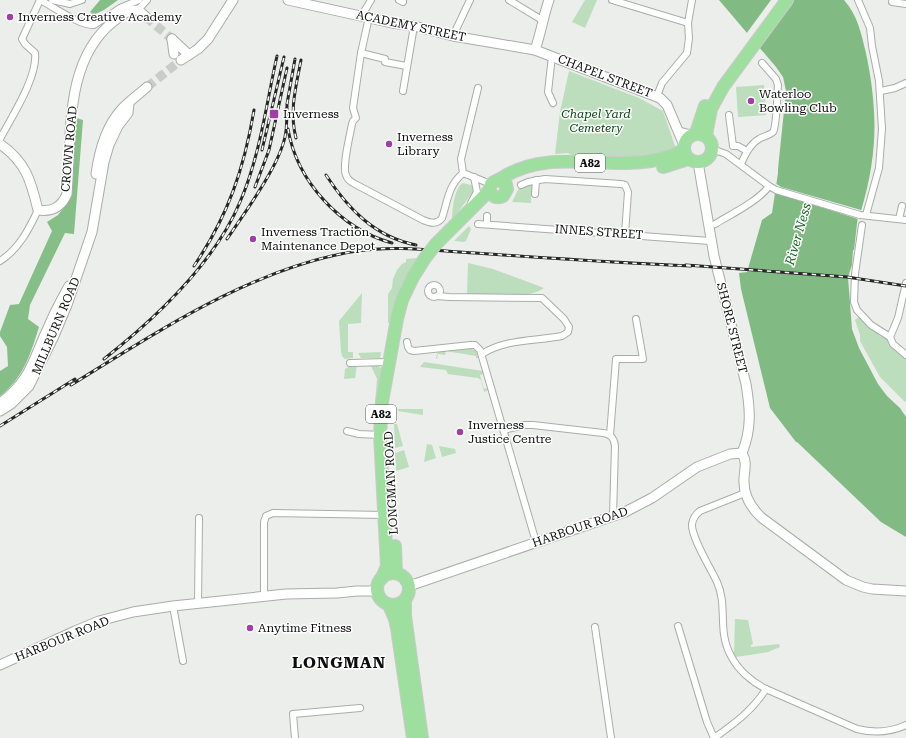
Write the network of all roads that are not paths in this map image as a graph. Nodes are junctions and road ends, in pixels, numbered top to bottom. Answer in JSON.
{"nodes":[{"id":1,"x":40,"y":0,"type":"edge"},
{"id":2,"x":52,"y":0,"type":"edge"},
{"id":3,"x":82,"y":0,"type":"edge"},
{"id":4,"x":137,"y":0,"type":"edge"},
{"id":5,"x":147,"y":0,"type":"edge"},
{"id":6,"x":233,"y":0,"type":"edge"},
{"id":7,"x":288,"y":0,"type":"edge"},
{"id":8,"x":371,"y":0,"type":"edge"},
{"id":9,"x":470,"y":0,"type":"edge"},
{"id":10,"x":510,"y":0,"type":"edge"},
{"id":11,"x":548,"y":0,"type":"edge"},
{"id":12,"x":612,"y":0,"type":"edge"},
{"id":13,"x":692,"y":0,"type":"edge"},
{"id":14,"x":778,"y":0,"type":"edge"},
{"id":15,"x":787,"y":0,"type":"edge"},
{"id":16,"x":858,"y":0,"type":"edge"},
{"id":17,"x":892,"y":2,"type":"dead end"},
{"id":18,"x":906,"y":4,"type":"edge"},
{"id":19,"x":138,"y":10,"type":"junction"},
{"id":20,"x":365,"y":16,"type":"junction"},
{"id":21,"x":146,"y":17,"type":"tunnel mouth"},
{"id":22,"x":688,"y":23,"type":"junction"},
{"id":23,"x":542,"y":24,"type":"junction"},
{"id":24,"x":414,"y":26,"type":"junction"},
{"id":25,"x":453,"y":36,"type":"junction"},
{"id":26,"x":748,"y":46,"type":"junction"},
{"id":27,"x":536,"y":50,"type":"junction"},
{"id":28,"x":361,"y":53,"type":"junction"},
{"id":29,"x":551,"y":55,"type":"junction"},
{"id":30,"x":181,"y":56,"type":"junction"},
{"id":31,"x":762,"y":63,"type":"dead end"},
{"id":32,"x":406,"y":66,"type":"junction"},
{"id":33,"x":905,"y":85,"type":"edge"},
{"id":34,"x":147,"y":87,"type":"tunnel mouth"},
{"id":35,"x":478,"y":88,"type":"dead end"},
{"id":36,"x":403,"y":90,"type":"dead end"},
{"id":37,"x":880,"y":91,"type":"junction"},
{"id":38,"x":657,"y":96,"type":"junction"},
{"id":39,"x":553,"y":103,"type":"dead end"},
{"id":40,"x":729,"y":115,"type":"dead end"},
{"id":41,"x":0,"y":139,"type":"edge"},
{"id":42,"x":0,"y":144,"type":"edge"},
{"id":43,"x":691,"y":144,"type":"junction"},
{"id":44,"x":712,"y":149,"type":"junction"},
{"id":45,"x":747,"y":151,"type":"junction"},
{"id":46,"x":741,"y":164,"type":"junction"},
{"id":47,"x":463,"y":173,"type":"junction"},
{"id":48,"x":474,"y":177,"type":"junction"},
{"id":49,"x":536,"y":180,"type":"junction"},
{"id":50,"x":521,"y":185,"type":"dead end"},
{"id":51,"x":769,"y":186,"type":"junction"},
{"id":52,"x":494,"y":188,"type":"junction"},
{"id":53,"x":535,"y":194,"type":"dead end"},
{"id":54,"x":902,"y":206,"type":"dead end"},
{"id":55,"x":38,"y":210,"type":"junction"},
{"id":56,"x":863,"y":215,"type":"junction"},
{"id":57,"x":487,"y":216,"type":"dead end"},
{"id":58,"x":461,"y":218,"type":"junction"},
{"id":59,"x":903,"y":220,"type":"edge"},
{"id":60,"x":478,"y":224,"type":"dead end"},
{"id":61,"x":487,"y":224,"type":"junction"},
{"id":62,"x":715,"y":224,"type":"dead end"},
{"id":63,"x":862,"y":225,"type":"dead end"},
{"id":64,"x":625,"y":234,"type":"junction"},
{"id":65,"x":710,"y":241,"type":"junction"},
{"id":66,"x":441,"y":245,"type":"junction"},
{"id":67,"x":86,"y":252,"type":"junction"},
{"id":68,"x":429,"y":258,"type":"junction"},
{"id":69,"x":0,"y":260,"type":"edge"},
{"id":70,"x":906,"y":283,"type":"edge"},
{"id":71,"x":440,"y":295,"type":"dead end"},
{"id":72,"x":636,"y":319,"type":"dead end"},
{"id":73,"x":890,"y":337,"type":"junction"},
{"id":74,"x":408,"y":342,"type":"dead end"},
{"id":75,"x":482,"y":354,"type":"junction"},
{"id":76,"x":906,"y":355,"type":"edge"},
{"id":77,"x":388,"y":362,"type":"junction"},
{"id":78,"x":350,"y":363,"type":"dead end"},
{"id":79,"x":0,"y":403,"type":"edge"},
{"id":80,"x":0,"y":411,"type":"edge"},
{"id":81,"x":504,"y":430,"type":"junction"},
{"id":82,"x":347,"y":431,"type":"dead end"},
{"id":83,"x":380,"y":435,"type":"junction"},
{"id":84,"x":610,"y":435,"type":"junction"},
{"id":85,"x":742,"y":452,"type":"junction"},
{"id":86,"x":745,"y":494,"type":"junction"},
{"id":87,"x":384,"y":515,"type":"junction"},
{"id":88,"x":613,"y":516,"type":"junction"},
{"id":89,"x":199,"y":518,"type":"dead end"},
{"id":90,"x":536,"y":542,"type":"junction"},
{"id":91,"x":396,"y":573,"type":"junction"},
{"id":92,"x":382,"y":578,"type":"junction"},
{"id":93,"x":409,"y":586,"type":"junction"},
{"id":94,"x":378,"y":591,"type":"junction"},
{"id":95,"x":906,"y":591,"type":"edge"},
{"id":96,"x":264,"y":596,"type":"junction"},
{"id":97,"x":405,"y":601,"type":"junction"},
{"id":98,"x":198,"y":603,"type":"junction"},
{"id":99,"x":389,"y":605,"type":"junction"},
{"id":100,"x":173,"y":606,"type":"junction"},
{"id":101,"x":678,"y":626,"type":"dead end"},
{"id":102,"x":595,"y":627,"type":"dead end"},
{"id":103,"x":183,"y":661,"type":"dead end"},
{"id":104,"x":0,"y":665,"type":"edge"},
{"id":105,"x":766,"y":689,"type":"junction"},
{"id":106,"x":360,"y":708,"type":"dead end"},
{"id":107,"x":906,"y":726,"type":"edge"},
{"id":108,"x":295,"y":738,"type":"edge"},
{"id":109,"x":413,"y":738,"type":"edge"},
{"id":110,"x":422,"y":738,"type":"edge"},
{"id":111,"x":611,"y":738,"type":"edge"},
{"id":112,"x":714,"y":738,"type":"edge"}],
"edges":[{"from":1,"to":4,"type":"street"},
{"from":1,"to":41,"type":"street"},
{"from":2,"to":3,"type":"street"},
{"from":5,"to":19,"type":"street"},
{"from":6,"to":30,"type":"street"},
{"from":7,"to":20,"type":"street","name":"ACADEMY STREET"},
{"from":8,"to":20,"type":"street"},
{"from":9,"to":25,"type":"street"},
{"from":10,"to":23,"type":"street"},
{"from":11,"to":23,"type":"street"},
{"from":12,"to":22,"type":"street"},
{"from":13,"to":22,"type":"street"},
{"from":14,"to":26,"type":"highway"},
{"from":15,"to":26,"type":"highway"},
{"from":16,"to":37,"type":"street"},
{"from":17,"to":18,"type":"street"},
{"from":19,"to":21,"type":"street"},
{"from":19,"to":55,"type":"street","name":"CROWN ROAD"},
{"from":20,"to":24,"type":"street","name":"ACADEMY STREET"},
{"from":20,"to":28,"type":"street"},
{"from":22,"to":38,"type":"street"},
{"from":23,"to":27,"type":"street"},
{"from":23,"to":29,"type":"street"},
{"from":24,"to":25,"type":"street","name":"ACADEMY STREET"},
{"from":24,"to":32,"type":"street"},
{"from":25,"to":27,"type":"street","name":"ACADEMY STREET"},
{"from":26,"to":43,"type":"highway"},
{"from":27,"to":29,"type":"street","name":"CHAPEL STREET"},
{"from":28,"to":32,"type":"street"},
{"from":28,"to":47,"type":"street"},
{"from":29,"to":38,"type":"street","name":"CHAPEL STREET"},
{"from":29,"to":39,"type":"street"},
{"from":30,"to":30,"type":"street"},
{"from":31,"to":45,"type":"street"},
{"from":32,"to":36,"type":"street"},
{"from":33,"to":37,"type":"street"},
{"from":34,"to":67,"type":"street","name":"MILLBURN ROAD"},
{"from":35,"to":47,"type":"street"},
{"from":37,"to":56,"type":"street"},
{"from":38,"to":43,"type":"street","name":"CHAPEL STREET"},
{"from":40,"to":45,"type":"street"},
{"from":42,"to":55,"type":"street"},
{"from":43,"to":44,"type":"highway"},
{"from":43,"to":44,"type":"highway","number":"A82"},
{"from":43,"to":52,"type":"highway","number":"A82"},
{"from":43,"to":52,"type":"highway","number":"A82"},
{"from":43,"to":65,"type":"street","name":"SHORE STREET"},
{"from":44,"to":46,"type":"street"},
{"from":45,"to":46,"type":"street"},
{"from":46,"to":51,"type":"street"},
{"from":47,"to":48,"type":"street"},
{"from":48,"to":52,"type":"street"},
{"from":48,"to":58,"type":"street"},
{"from":49,"to":50,"type":"street"},
{"from":49,"to":53,"type":"street"},
{"from":49,"to":64,"type":"street"},
{"from":51,"to":56,"type":"street"},
{"from":51,"to":62,"type":"street"},
{"from":52,"to":58,"type":"highway","number":"A82"},
{"from":52,"to":66,"type":"highway","number":"A82"},
{"from":54,"to":59,"type":"street"},
{"from":55,"to":69,"type":"street"},
{"from":56,"to":59,"type":"street"},
{"from":57,"to":61,"type":"street"},
{"from":58,"to":66,"type":"highway","number":"A82"},
{"from":60,"to":61,"type":"street","name":"INNES STREET"},
{"from":61,"to":64,"type":"street","name":"INNES STREET"},
{"from":63,"to":73,"type":"street"},
{"from":64,"to":65,"type":"street","name":"INNES STREET"},
{"from":65,"to":85,"type":"street","name":"SHORE STREET"},
{"from":66,"to":68,"type":"highway","number":"A82"},
{"from":67,"to":79,"type":"street","name":"MILLBURN ROAD"},
{"from":67,"to":80,"type":"street","name":"MILLBURN ROAD"},
{"from":68,"to":77,"type":"highway","name":"LONGMAN ROAD","number":"A82"},
{"from":68,"to":91,"type":"highway","name":"LONGMAN ROAD","number":"A82"},
{"from":70,"to":73,"type":"street"},
{"from":71,"to":75,"type":"street"},
{"from":72,"to":84,"type":"street"},
{"from":73,"to":76,"type":"street"},
{"from":74,"to":75,"type":"street"},
{"from":75,"to":81,"type":"street"},
{"from":77,"to":78,"type":"street"},
{"from":77,"to":83,"type":"highway","name":"LONGMAN ROAD","number":"A82"},
{"from":81,"to":84,"type":"street"},
{"from":81,"to":90,"type":"street"},
{"from":82,"to":83,"type":"street","name":"LONGMAN ROAD"},
{"from":83,"to":87,"type":"highway","name":"LONGMAN ROAD","number":"A82"},
{"from":84,"to":88,"type":"street"},
{"from":85,"to":86,"type":"street","name":"SHORE STREET"},
{"from":85,"to":88,"type":"street","name":"HARBOUR ROAD"},
{"from":86,"to":95,"type":"street"},
{"from":86,"to":105,"type":"street"},
{"from":87,"to":92,"type":"highway","name":"LONGMAN ROAD","number":"A82"},
{"from":87,"to":96,"type":"street"},
{"from":88,"to":90,"type":"street","name":"HARBOUR ROAD"},
{"from":89,"to":98,"type":"street"},
{"from":90,"to":93,"type":"street","name":"HARBOUR ROAD"},
{"from":91,"to":92,"type":"highway"},
{"from":91,"to":93,"type":"highway"},
{"from":92,"to":94,"type":"highway","number":"A82"},
{"from":93,"to":97,"type":"highway"},
{"from":94,"to":96,"type":"street","name":"HARBOUR ROAD"},
{"from":94,"to":99,"type":"highway"},
{"from":96,"to":98,"type":"street","name":"HARBOUR ROAD"},
{"from":97,"to":99,"type":"highway"},
{"from":97,"to":110,"type":"highway"},
{"from":98,"to":100,"type":"street","name":"HARBOUR ROAD"},
{"from":99,"to":109,"type":"highway"},
{"from":100,"to":103,"type":"street"},
{"from":100,"to":104,"type":"street","name":"HARBOUR ROAD"},
{"from":101,"to":112,"type":"street"},
{"from":102,"to":111,"type":"street"},
{"from":105,"to":107,"type":"street"},
{"from":105,"to":112,"type":"street"},
{"from":106,"to":108,"type":"street"}]}
